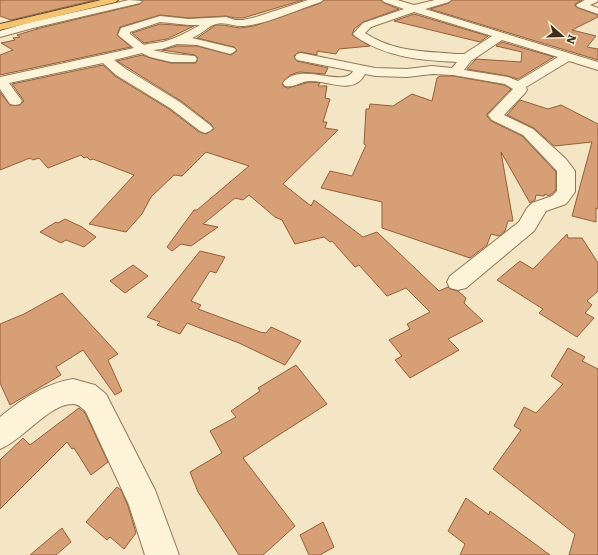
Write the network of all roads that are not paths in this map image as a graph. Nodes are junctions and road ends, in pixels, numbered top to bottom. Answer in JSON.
{"nodes":[{"id":1,"x":113,"y":0,"type":"edge"},
{"id":2,"x":318,"y":0,"type":"edge"},
{"id":3,"x":387,"y":0,"type":"edge"},
{"id":4,"x":446,"y":0,"type":"edge"},
{"id":5,"x":594,"y":0,"type":"edge"},
{"id":6,"x":137,"y":1,"type":"dead end"},
{"id":7,"x":415,"y":8,"type":"junction"},
{"id":8,"x":598,"y":11,"type":"edge"},
{"id":9,"x":212,"y":21,"type":"junction"},
{"id":10,"x":26,"y":23,"type":"junction"},
{"id":11,"x":0,"y":26,"type":"edge"},
{"id":12,"x":0,"y":34,"type":"edge"},
{"id":13,"x":500,"y":36,"type":"junction"},
{"id":14,"x":175,"y":41,"type":"junction"},
{"id":15,"x":144,"y":49,"type":"junction"},
{"id":16,"x":230,"y":50,"type":"dead end"},
{"id":17,"x":301,"y":57,"type":"dead end"},
{"id":18,"x":567,"y":57,"type":"junction"},
{"id":19,"x":467,"y":58,"type":"junction"},
{"id":20,"x":105,"y":59,"type":"junction"},
{"id":21,"x":191,"y":59,"type":"dead end"},
{"id":22,"x":598,"y":66,"type":"edge"},
{"id":23,"x":360,"y":70,"type":"junction"},
{"id":24,"x":458,"y":73,"type":"junction"},
{"id":25,"x":0,"y":81,"type":"edge"},
{"id":26,"x":290,"y":83,"type":"dead end"},
{"id":27,"x":518,"y":86,"type":"junction"},
{"id":28,"x":16,"y":101,"type":"dead end"},
{"id":29,"x":205,"y":128,"type":"dead end"},
{"id":30,"x":458,"y":282,"type":"dead end"},
{"id":31,"x":0,"y":435,"type":"edge"},
{"id":32,"x":156,"y":552,"type":"edge"}],
"edges":[{"from":1,"to":10,"type":"highway"},
{"from":2,"to":9,"type":"street"},
{"from":3,"to":7,"type":"street"},
{"from":4,"to":7,"type":"street"},
{"from":5,"to":8,"type":"street"},
{"from":6,"to":10,"type":"street"},
{"from":7,"to":13,"type":"street"},
{"from":7,"to":19,"type":"street"},
{"from":9,"to":14,"type":"street"},
{"from":9,"to":15,"type":"street"},
{"from":10,"to":11,"type":"highway"},
{"from":10,"to":12,"type":"street"},
{"from":13,"to":18,"type":"street"},
{"from":13,"to":19,"type":"street"},
{"from":14,"to":15,"type":"street"},
{"from":14,"to":16,"type":"street"},
{"from":15,"to":20,"type":"street"},
{"from":15,"to":21,"type":"street"},
{"from":17,"to":23,"type":"street"},
{"from":18,"to":22,"type":"street"},
{"from":18,"to":27,"type":"street"},
{"from":19,"to":24,"type":"street"},
{"from":20,"to":25,"type":"street"},
{"from":20,"to":29,"type":"street"},
{"from":23,"to":24,"type":"street"},
{"from":23,"to":26,"type":"street"},
{"from":24,"to":27,"type":"street"},
{"from":25,"to":28,"type":"street"},
{"from":27,"to":30,"type":"street"},
{"from":31,"to":32,"type":"street"}]}
